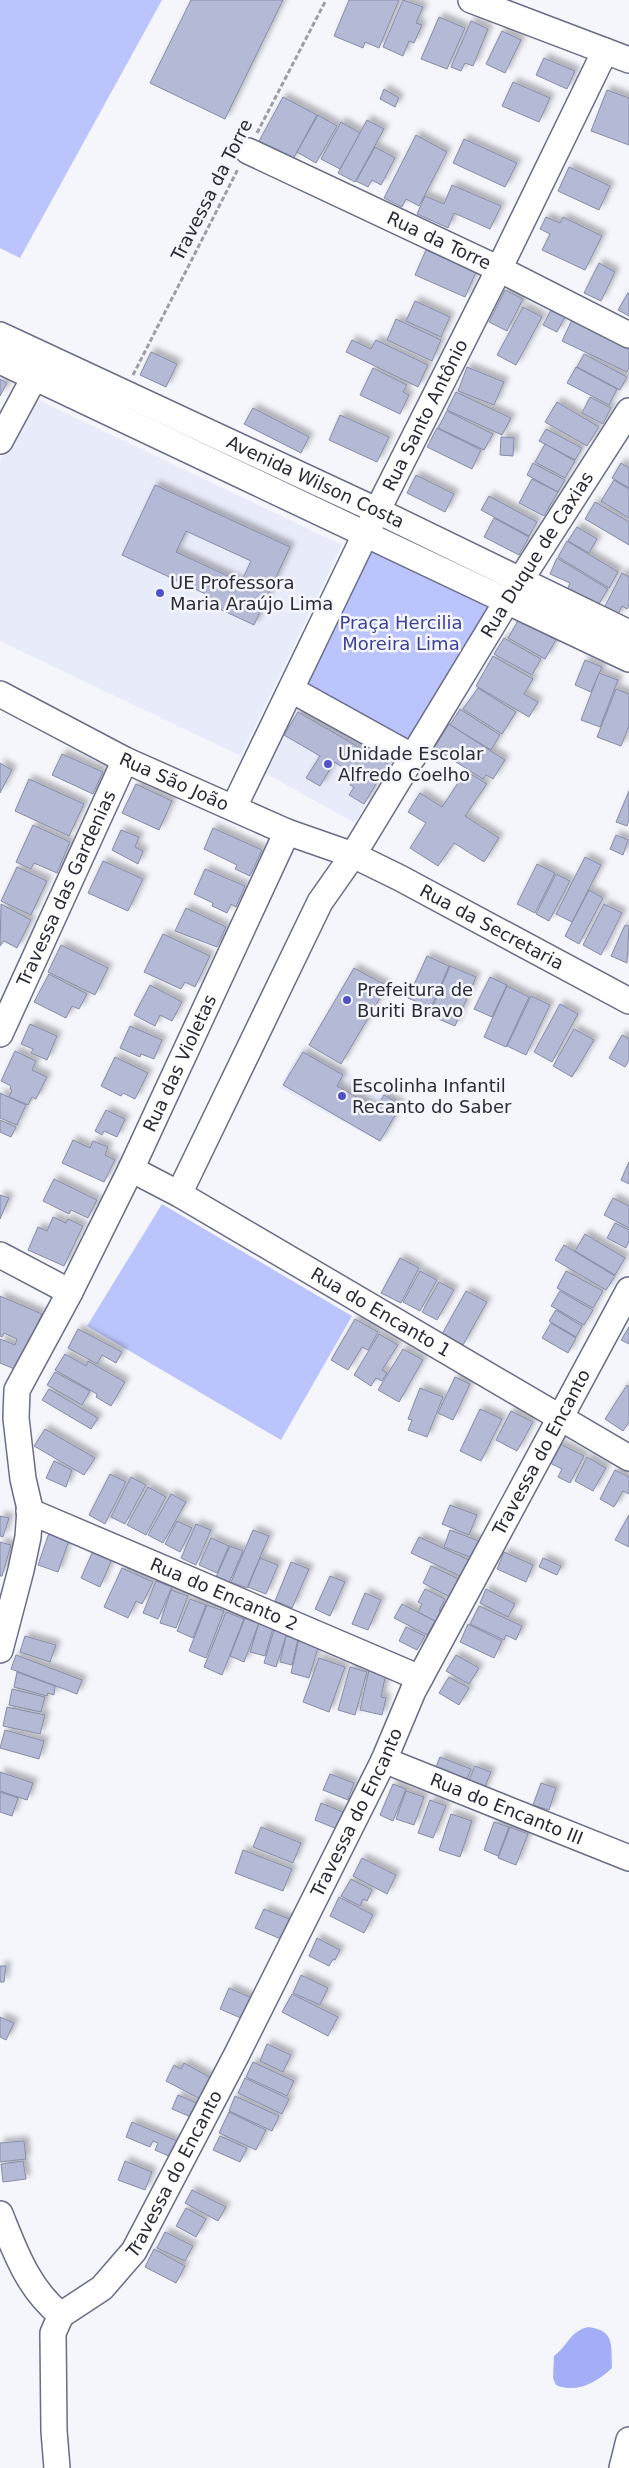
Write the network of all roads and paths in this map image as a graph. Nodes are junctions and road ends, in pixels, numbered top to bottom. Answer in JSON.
{"nodes":[{"id":1,"x":326,"y":0,"type":"edge"},
{"id":2,"x":470,"y":0,"type":"edge"},
{"id":3,"x":605,"y":51,"type":"junction"},
{"id":4,"x":629,"y":60,"type":"edge"},
{"id":5,"x":248,"y":151,"type":"junction"},
{"id":6,"x":500,"y":269,"type":"junction"},
{"id":7,"x":0,"y":335,"type":"edge"},
{"id":8,"x":629,"y":335,"type":"edge"},
{"id":9,"x":0,"y":361,"type":"edge"},
{"id":10,"x":34,"y":378,"type":"junction"},
{"id":11,"x":124,"y":393,"type":"junction"},
{"id":12,"x":629,"y":410,"type":"edge"},
{"id":13,"x":0,"y":441,"type":"edge"},
{"id":14,"x":378,"y":511,"type":"junction"},
{"id":15,"x":365,"y":535,"type":"junction"},
{"id":16,"x":521,"y":580,"type":"junction"},
{"id":17,"x":507,"y":601,"type":"junction"},
{"id":18,"x":629,"y":633,"type":"edge"},
{"id":19,"x":629,"y":659,"type":"edge"},
{"id":20,"x":292,"y":690,"type":"junction"},
{"id":21,"x":0,"y":694,"type":"edge"},
{"id":22,"x":413,"y":757,"type":"junction"},
{"id":23,"x":126,"y":760,"type":"junction"},
{"id":24,"x":234,"y":807,"type":"junction"},
{"id":25,"x":287,"y":832,"type":"junction"},
{"id":26,"x":353,"y":855,"type":"junction"},
{"id":27,"x":629,"y":1001,"type":"edge"},
{"id":28,"x":3,"y":1022,"type":"edge"},
{"id":29,"x":131,"y":1169,"type":"junction"},
{"id":30,"x":179,"y":1194,"type":"junction"},
{"id":31,"x":0,"y":1255,"type":"edge"},
{"id":32,"x":629,"y":1290,"type":"edge"},
{"id":33,"x":70,"y":1292,"type":"junction"},
{"id":34,"x":8,"y":1386,"type":"edge"},
{"id":35,"x":560,"y":1418,"type":"junction"},
{"id":36,"x":629,"y":1458,"type":"edge"},
{"id":37,"x":29,"y":1512,"type":"junction"},
{"id":38,"x":0,"y":1650,"type":"edge"},
{"id":39,"x":420,"y":1678,"type":"junction"},
{"id":40,"x":384,"y":1760,"type":"junction"},
{"id":41,"x":629,"y":1858,"type":"edge"},
{"id":42,"x":0,"y":2214,"type":"edge"},
{"id":43,"x":61,"y":2314,"type":"junction"},
{"id":44,"x":629,"y":2440,"type":"edge"},
{"id":45,"x":57,"y":2468,"type":"edge"},
{"id":46,"x":622,"y":2468,"type":"edge"}],
"edges":[{"from":1,"to":5,"type":"path","name":"Travessa da Torre"},
{"from":2,"to":3,"type":"street"},
{"from":3,"to":4,"type":"street"},
{"from":3,"to":6,"type":"street","name":"Rua Santo Antônio"},
{"from":5,"to":6,"type":"street","name":"Rua da Torre"},
{"from":5,"to":11,"type":"path","name":"Travessa da Torre"},
{"from":6,"to":8,"type":"street","name":"Rua da Torre"},
{"from":6,"to":14,"type":"street","name":"Rua Santo Antônio"},
{"from":7,"to":11,"type":"street","name":"Avenida Wilson Costa"},
{"from":9,"to":10,"type":"street"},
{"from":10,"to":13,"type":"street"},
{"from":10,"to":15,"type":"street"},
{"from":11,"to":14,"type":"street","name":"Avenida Wilson Costa"},
{"from":12,"to":16,"type":"street","name":"Rua Duque de Caxias"},
{"from":14,"to":15,"type":"street","name":"Rua Santo Antônio"},
{"from":14,"to":16,"type":"street","name":"Avenida Wilson Costa"},
{"from":15,"to":17,"type":"street"},
{"from":15,"to":20,"type":"street","name":"Rua Santo Antônio"},
{"from":16,"to":17,"type":"street","name":"Rua Duque de Caxias"},
{"from":16,"to":18,"type":"street","name":"Avenida Wilson Costa"},
{"from":17,"to":19,"type":"street"},
{"from":17,"to":22,"type":"street","name":"Rua Duque de Caxias"},
{"from":20,"to":22,"type":"street"},
{"from":20,"to":24,"type":"street","name":"Rua Santo Antônio"},
{"from":21,"to":23,"type":"street","name":"Rua São João"},
{"from":22,"to":26,"type":"street","name":"Rua Duque de Caxias"},
{"from":23,"to":24,"type":"street","name":"Rua São João"},
{"from":23,"to":28,"type":"street","name":"Travessa das Gardenias"},
{"from":24,"to":25,"type":"street","name":"Rua São João"},
{"from":25,"to":26,"type":"street","name":"Rua São João"},
{"from":25,"to":29,"type":"street","name":"Rua das Violetas"},
{"from":26,"to":27,"type":"street","name":"Rua da Secretaria"},
{"from":26,"to":30,"type":"street"},
{"from":29,"to":30,"type":"street","name":"Rua do Encanto 1"},
{"from":29,"to":33,"type":"street","name":"Rua das Violetas"},
{"from":30,"to":35,"type":"street","name":"Rua do Encanto 1"},
{"from":31,"to":33,"type":"street"},
{"from":32,"to":35,"type":"street","name":"Travessa do Encanto"},
{"from":33,"to":34,"type":"street","name":"Rua das Violetas"},
{"from":34,"to":37,"type":"street"},
{"from":35,"to":36,"type":"street","name":"Rua do Encanto 1"},
{"from":35,"to":39,"type":"street","name":"Travessa do Encanto"},
{"from":37,"to":38,"type":"street"},
{"from":37,"to":39,"type":"street","name":"Rua do Encanto 2"},
{"from":39,"to":40,"type":"street","name":"Travessa do Encanto"},
{"from":40,"to":41,"type":"street","name":"Rua do Encanto III"},
{"from":40,"to":43,"type":"street","name":"Travessa do Encanto"},
{"from":42,"to":43,"type":"street"},
{"from":43,"to":45,"type":"street"},
{"from":44,"to":46,"type":"street"}]}
